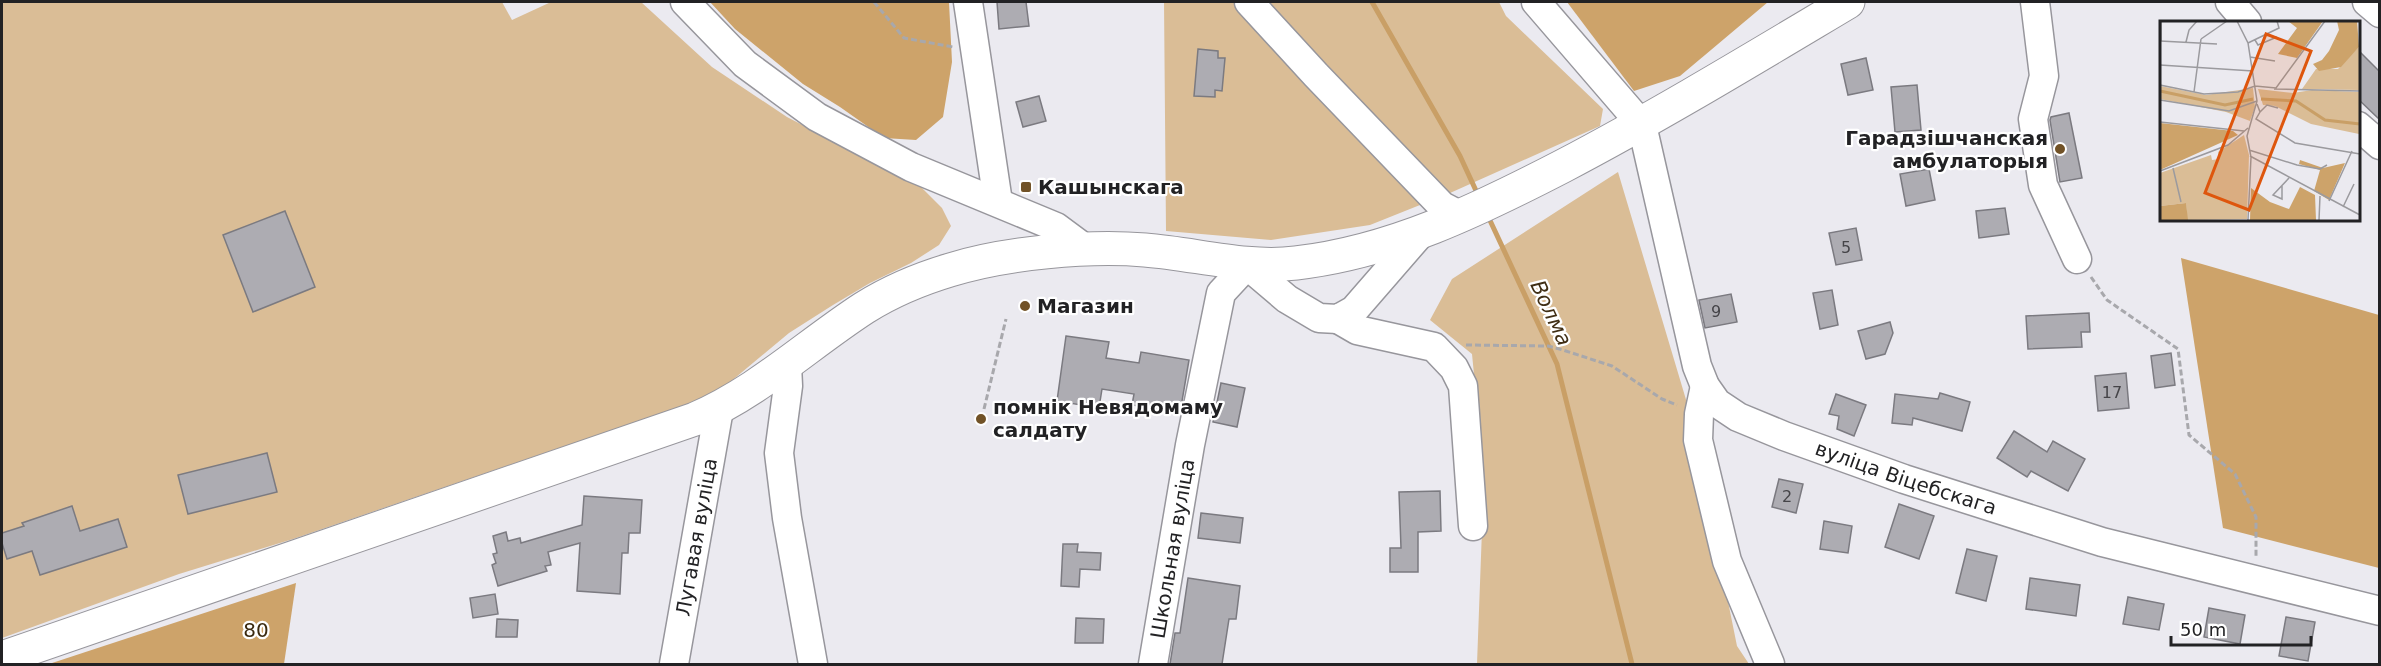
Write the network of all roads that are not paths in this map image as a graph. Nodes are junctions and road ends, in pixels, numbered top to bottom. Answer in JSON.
{"nodes":[{"id":1,"x":685,"y":2,"type":"edge"},
{"id":2,"x":968,"y":2,"type":"edge"},
{"id":3,"x":1249,"y":2,"type":"edge"},
{"id":4,"x":1536,"y":2,"type":"edge"},
{"id":5,"x":2035,"y":2,"type":"edge"},
{"id":6,"x":2230,"y":2,"type":"edge"},
{"id":7,"x":2367,"y":2,"type":"edge"},
{"id":8,"x":1830,"y":6,"type":"edge"},
{"id":9,"x":2379,"y":13,"type":"edge"},
{"id":10,"x":2246,"y":21,"type":"edge"},
{"id":11,"x":1642,"y":125,"type":"junction"},
{"id":12,"x":2360,"y":128,"type":"edge"},
{"id":13,"x":2379,"y":145,"type":"edge"},
{"id":14,"x":998,"y":202,"type":"junction"},
{"id":15,"x":1461,"y":216,"type":"junction"},
{"id":16,"x":1420,"y":234,"type":"junction"},
{"id":17,"x":1087,"y":250,"type":"junction"},
{"id":18,"x":1199,"y":257,"type":"junction"},
{"id":19,"x":2077,"y":258,"type":"road end"},
{"id":20,"x":1247,"y":265,"type":"junction"},
{"id":21,"x":1221,"y":293,"type":"junction"},
{"id":22,"x":1338,"y":320,"type":"junction"},
{"id":23,"x":787,"y":365,"type":"junction"},
{"id":24,"x":1705,"y":386,"type":"junction"},
{"id":25,"x":719,"y":409,"type":"junction"},
{"id":26,"x":1473,"y":526,"type":"dead end"},
{"id":27,"x":2379,"y":611,"type":"edge"},
{"id":28,"x":2,"y":658,"type":"edge"},
{"id":29,"x":674,"y":664,"type":"edge"},
{"id":30,"x":813,"y":664,"type":"edge"},
{"id":31,"x":1153,"y":664,"type":"edge"},
{"id":32,"x":1770,"y":664,"type":"edge"}],
"edges":[{"from":1,"to":14,"type":"street"},
{"from":2,"to":14,"type":"street"},
{"from":3,"to":15,"type":"street"},
{"from":4,"to":11,"type":"street"},
{"from":5,"to":19,"type":"street"},
{"from":6,"to":10,"type":"street"},
{"from":7,"to":9,"type":"street"},
{"from":8,"to":11,"type":"main road"},
{"from":11,"to":15,"type":"main road"},
{"from":11,"to":24,"type":"street","name":"вуліца Віцебскага"},
{"from":12,"to":13,"type":"street"},
{"from":14,"to":17,"type":"street"},
{"from":15,"to":16,"type":"main road"},
{"from":16,"to":20,"type":"main road"},
{"from":16,"to":22,"type":"street"},
{"from":17,"to":18,"type":"main road"},
{"from":17,"to":23,"type":"main road"},
{"from":18,"to":20,"type":"main road"},
{"from":18,"to":21,"type":"street"},
{"from":20,"to":21,"type":"street"},
{"from":20,"to":22,"type":"street"},
{"from":21,"to":31,"type":"street","name":"Школьная вуліца"},
{"from":22,"to":26,"type":"street"},
{"from":23,"to":25,"type":"main road"},
{"from":23,"to":30,"type":"street"},
{"from":24,"to":27,"type":"street","name":"вуліца Віцебскага"},
{"from":24,"to":32,"type":"street"},
{"from":25,"to":28,"type":"main road"},
{"from":25,"to":29,"type":"street","name":"Лугавая вуліца"}]}
